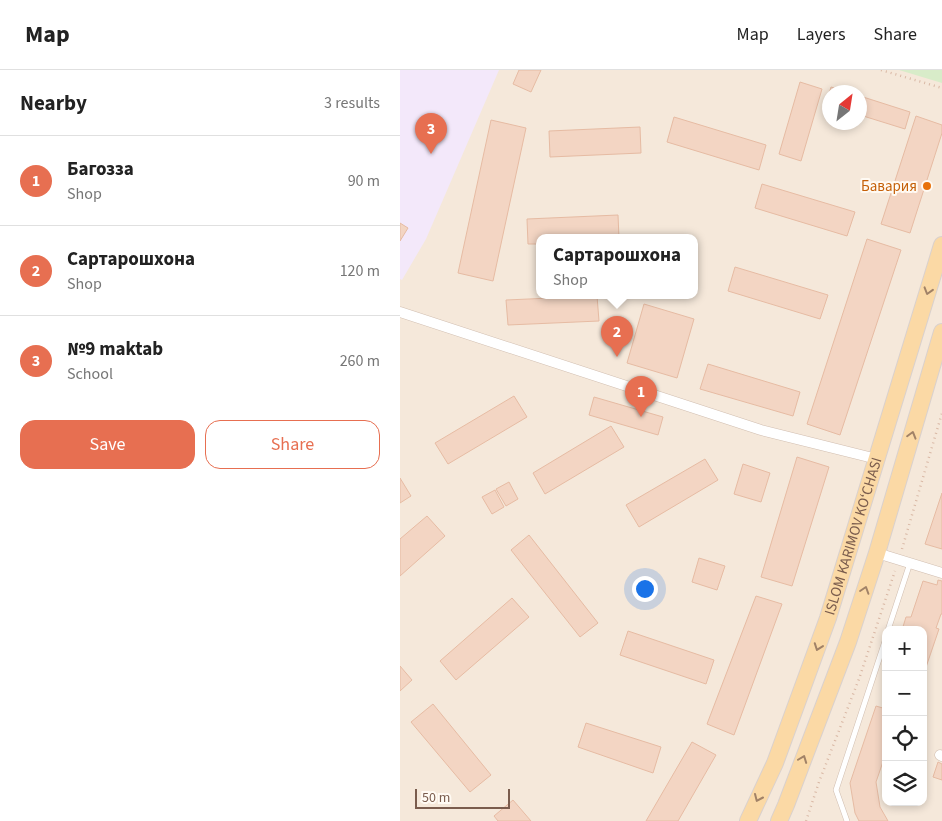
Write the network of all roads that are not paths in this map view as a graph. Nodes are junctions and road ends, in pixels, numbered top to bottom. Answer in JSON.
{"nodes":[{"id":1,"x":942,"y":245,"type":"edge"},
{"id":2,"x":400,"y":312,"type":"edge"},
{"id":3,"x":942,"y":332,"type":"edge"},
{"id":4,"x":877,"y":459,"type":"junction"},
{"id":5,"x":877,"y":553,"type":"junction"},
{"id":6,"x":910,"y":563,"type":"junction"},
{"id":7,"x":942,"y":573,"type":"edge"},
{"id":8,"x":828,"y":618,"type":"junction"},
{"id":9,"x":853,"y":626,"type":"junction"},
{"id":10,"x":889,"y":626,"type":"edge"},
{"id":11,"x":882,"y":650,"type":"edge"},
{"id":12,"x":748,"y":821,"type":"edge"},
{"id":13,"x":779,"y":821,"type":"edge"},
{"id":14,"x":847,"y":821,"type":"edge"}],
"edges":[{"from":1,"to":4,"type":"main road","name":"ISLOM KARIMOV KO‘CHASI","one_way":true},
{"from":2,"to":4,"type":"street"},
{"from":5,"to":3,"type":"main road","name":"ISLOM KARIMOV KO‘CHASI","one_way":true},
{"from":4,"to":8,"type":"main road","name":"ISLOM KARIMOV KO‘CHASI"},
{"from":5,"to":6,"type":"street"},
{"from":9,"to":5,"type":"main road","name":"ISLOM KARIMOV KO‘CHASI","one_way":true},
{"from":6,"to":7,"type":"street"},
{"from":6,"to":10,"type":"lane"},
{"from":8,"to":9,"type":"main road"},
{"from":8,"to":12,"type":"main road","name":"ISLOM KARIMOV KO‘CHASI","one_way":true},
{"from":13,"to":9,"type":"main road","name":"ISLOM KARIMOV KO‘CHASI","one_way":true},
{"from":11,"to":14,"type":"lane"}]}
